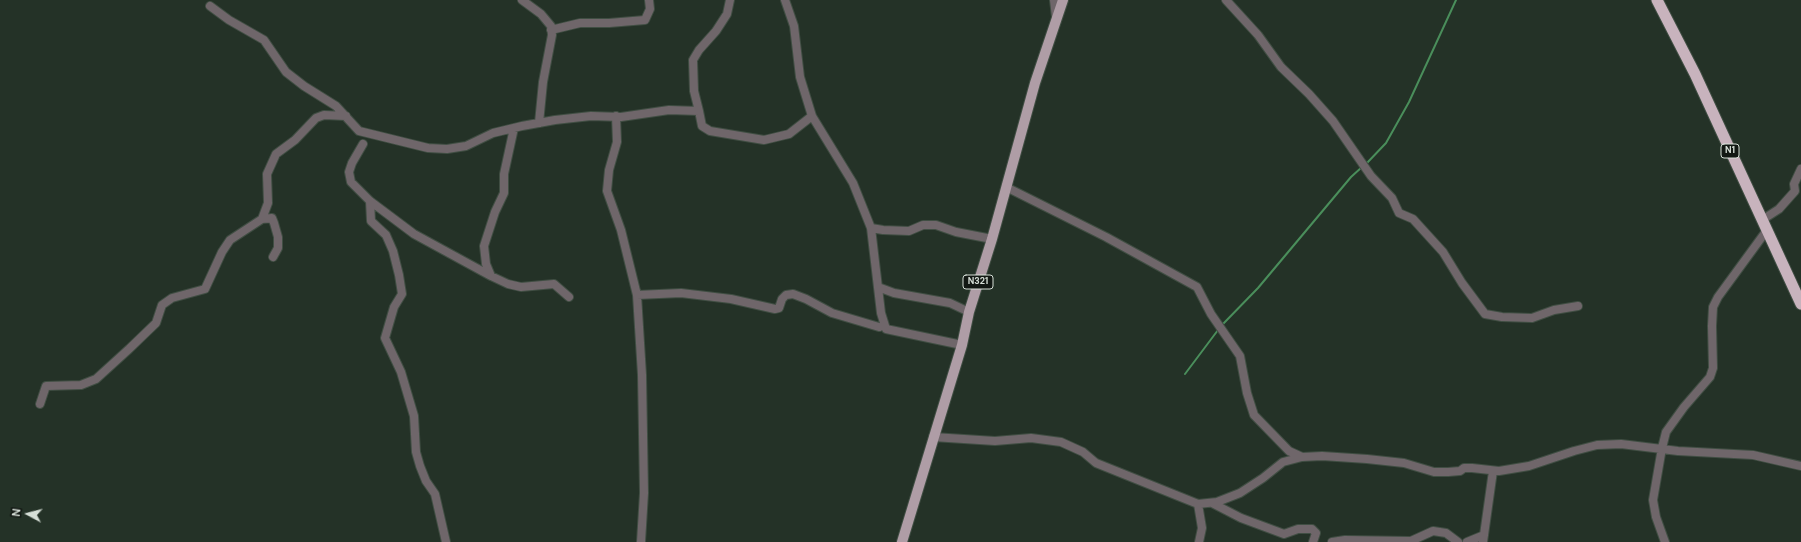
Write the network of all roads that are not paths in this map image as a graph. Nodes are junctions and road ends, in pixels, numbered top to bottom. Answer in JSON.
{"nodes":[{"id":1,"x":522,"y":0,"type":"edge"},
{"id":2,"x":649,"y":0,"type":"edge"},
{"id":3,"x":730,"y":0,"type":"edge"},
{"id":4,"x":785,"y":0,"type":"edge"},
{"id":5,"x":1054,"y":0,"type":"edge"},
{"id":6,"x":1063,"y":0,"type":"edge"},
{"id":7,"x":1226,"y":0,"type":"edge"},
{"id":8,"x":1657,"y":0,"type":"edge"},
{"id":9,"x":210,"y":6,"type":"dead end"},
{"id":10,"x":1056,"y":22,"type":"junction"},
{"id":11,"x":551,"y":30,"type":"junction"},
{"id":12,"x":699,"y":111,"type":"junction"},
{"id":13,"x":346,"y":116,"type":"junction"},
{"id":14,"x":616,"y":116,"type":"junction"},
{"id":15,"x":812,"y":116,"type":"junction"},
{"id":16,"x":539,"y":123,"type":"junction"},
{"id":17,"x":514,"y":128,"type":"junction"},
{"id":18,"x":364,"y":144,"type":"dead end"},
{"id":19,"x":1801,"y":169,"type":"edge"},
{"id":20,"x":1006,"y":187,"type":"junction"},
{"id":21,"x":370,"y":201,"type":"junction"},
{"id":22,"x":262,"y":219,"type":"junction"},
{"id":23,"x":1762,"y":220,"type":"junction"},
{"id":24,"x":871,"y":228,"type":"junction"},
{"id":25,"x":1767,"y":230,"type":"junction"},
{"id":26,"x":992,"y":239,"type":"junction"},
{"id":27,"x":274,"y":257,"type":"dead end"},
{"id":28,"x":490,"y":276,"type":"junction"},
{"id":29,"x":878,"y":287,"type":"junction"},
{"id":30,"x":638,"y":295,"type":"junction"},
{"id":31,"x":569,"y":297,"type":"dead end"},
{"id":32,"x":1801,"y":304,"type":"edge"},
{"id":33,"x":1578,"y":306,"type":"dead end"},
{"id":34,"x":969,"y":312,"type":"junction"},
{"id":35,"x":879,"y":327,"type":"dead end"},
{"id":36,"x":962,"y":345,"type":"junction"},
{"id":37,"x":40,"y":404,"type":"dead end"},
{"id":38,"x":933,"y":437,"type":"junction"},
{"id":39,"x":1662,"y":448,"type":"junction"},
{"id":40,"x":1302,"y":457,"type":"junction"},
{"id":41,"x":1801,"y":466,"type":"edge"},
{"id":42,"x":1493,"y":471,"type":"junction"},
{"id":43,"x":1212,"y":503,"type":"junction"},
{"id":44,"x":1198,"y":504,"type":"junction"},
{"id":45,"x":1484,"y":539,"type":"edge"},
{"id":46,"x":446,"y":542,"type":"edge"},
{"id":47,"x":641,"y":542,"type":"edge"},
{"id":48,"x":902,"y":542,"type":"edge"},
{"id":49,"x":1199,"y":542,"type":"edge"},
{"id":50,"x":1313,"y":542,"type":"edge"},
{"id":51,"x":1332,"y":542,"type":"edge"},
{"id":52,"x":1458,"y":542,"type":"edge"},
{"id":53,"x":1467,"y":542,"type":"edge"},
{"id":54,"x":1665,"y":542,"type":"edge"}],
"edges":[{"from":1,"to":11,"type":"street"},
{"from":2,"to":11,"type":"street"},
{"from":3,"to":12,"type":"street"},
{"from":4,"to":15,"type":"street"},
{"from":5,"to":10,"type":"street","number":"N321"},
{"from":6,"to":10,"type":"main road","number":"N321"},
{"from":7,"to":33,"type":"street"},
{"from":8,"to":23,"type":"highway","number":"N1"},
{"from":9,"to":13,"type":"street"},
{"from":10,"to":20,"type":"main road","number":"N321"},
{"from":11,"to":16,"type":"street"},
{"from":12,"to":14,"type":"street"},
{"from":12,"to":15,"type":"street"},
{"from":13,"to":17,"type":"street"},
{"from":13,"to":22,"type":"street"},
{"from":14,"to":16,"type":"street"},
{"from":14,"to":30,"type":"street"},
{"from":15,"to":24,"type":"street"},
{"from":16,"to":17,"type":"street"},
{"from":17,"to":28,"type":"street"},
{"from":18,"to":21,"type":"street"},
{"from":19,"to":23,"type":"street"},
{"from":20,"to":26,"type":"main road","number":"N321"},
{"from":20,"to":40,"type":"street"},
{"from":21,"to":28,"type":"street"},
{"from":21,"to":46,"type":"street"},
{"from":22,"to":27,"type":"street"},
{"from":22,"to":37,"type":"street"},
{"from":23,"to":25,"type":"highway","number":"N1"},
{"from":24,"to":26,"type":"street"},
{"from":24,"to":29,"type":"street"},
{"from":25,"to":32,"type":"highway","number":"N1"},
{"from":25,"to":39,"type":"street"},
{"from":26,"to":34,"type":"main road","number":"N321"},
{"from":28,"to":31,"type":"street"},
{"from":29,"to":34,"type":"street"},
{"from":29,"to":36,"type":"street"},
{"from":30,"to":35,"type":"street"},
{"from":30,"to":47,"type":"street"},
{"from":34,"to":36,"type":"main road","number":"N321"},
{"from":36,"to":38,"type":"main road","number":"N321"},
{"from":38,"to":44,"type":"street"},
{"from":38,"to":48,"type":"main road","number":"N321"},
{"from":39,"to":41,"type":"street"},
{"from":39,"to":42,"type":"street"},
{"from":39,"to":54,"type":"street"},
{"from":40,"to":42,"type":"street"},
{"from":40,"to":43,"type":"street"},
{"from":42,"to":45,"type":"street"},
{"from":43,"to":44,"type":"street"},
{"from":43,"to":50,"type":"street"},
{"from":44,"to":49,"type":"street"},
{"from":45,"to":53,"type":"street"},
{"from":51,"to":52,"type":"street"}]}
